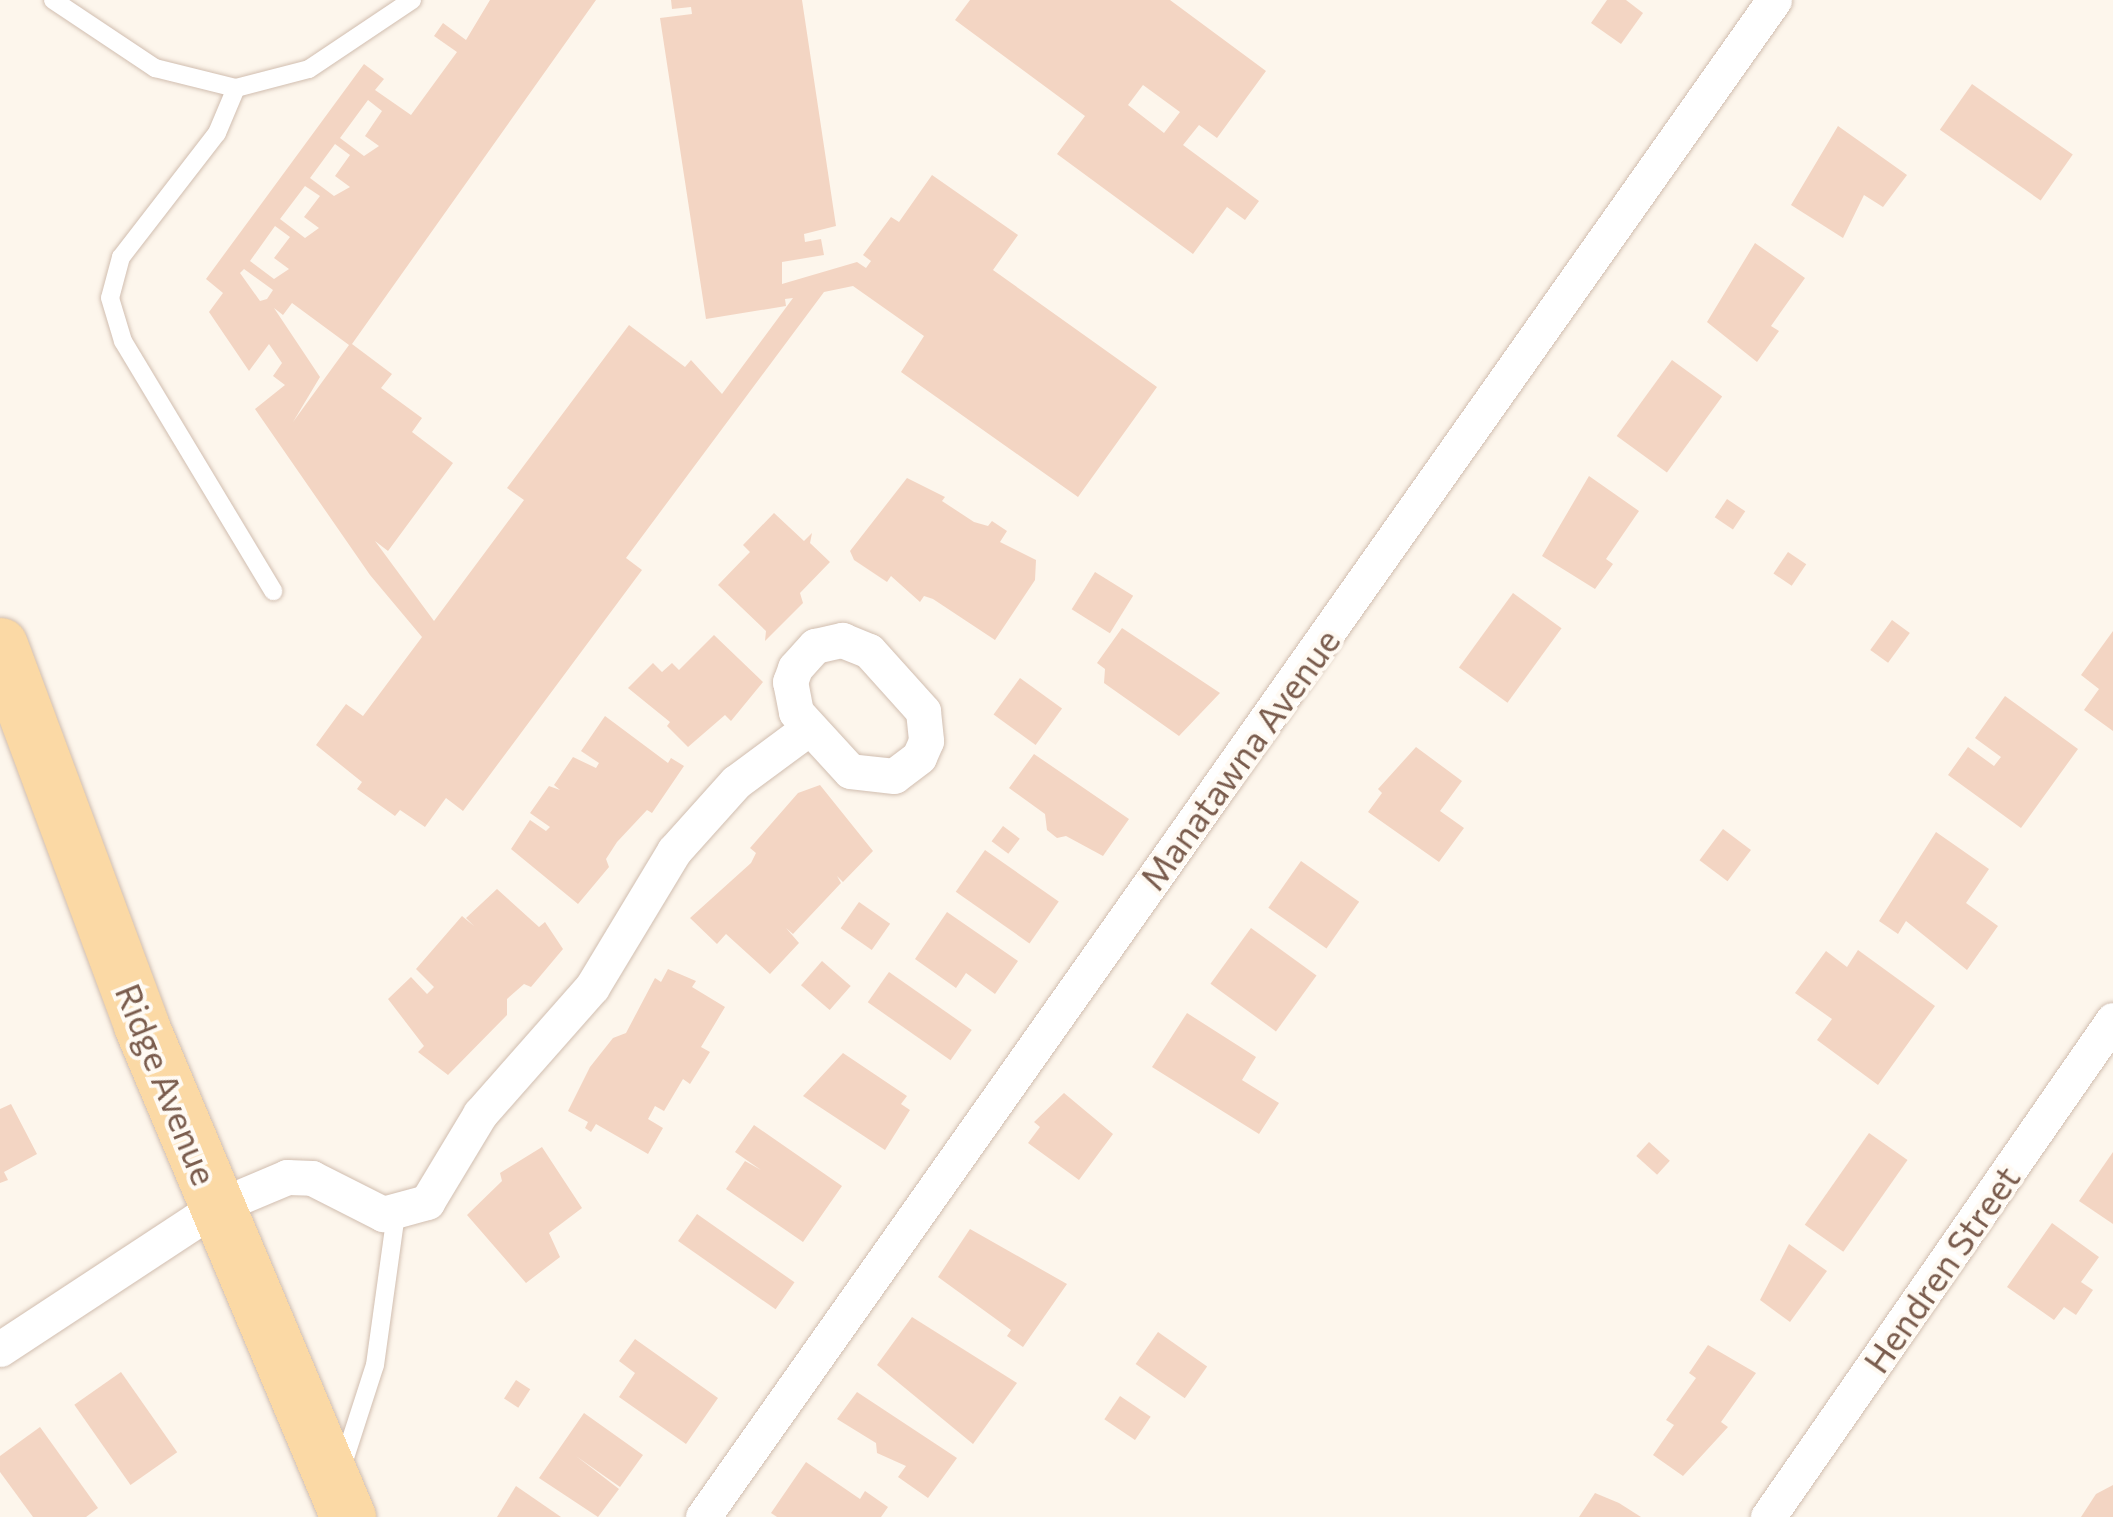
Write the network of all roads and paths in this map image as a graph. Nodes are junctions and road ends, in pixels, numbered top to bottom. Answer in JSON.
{"nodes":[{"id":1,"x":53,"y":0,"type":"edge"},
{"id":2,"x":412,"y":0,"type":"edge"},
{"id":3,"x":1774,"y":0,"type":"edge"},
{"id":4,"x":236,"y":88,"type":"junction"},
{"id":5,"x":273,"y":591,"type":"dead end"},
{"id":6,"x":2,"y":659,"type":"edge"},
{"id":7,"x":809,"y":728,"type":"dead end"},
{"id":8,"x":2113,"y":1020,"type":"edge"},
{"id":9,"x":216,"y":1206,"type":"junction"},
{"id":10,"x":396,"y":1214,"type":"junction"},
{"id":11,"x":0,"y":1349,"type":"edge"},
{"id":12,"x":342,"y":1502,"type":"edge"},
{"id":13,"x":702,"y":1517,"type":"edge"},
{"id":14,"x":1768,"y":1517,"type":"edge"}],
"edges":[{"from":1,"to":4,"type":"lane"},
{"from":2,"to":4,"type":"lane"},
{"from":3,"to":13,"type":"street","name":"Manatawna Avenue"},
{"from":4,"to":5,"type":"lane"},
{"from":6,"to":9,"type":"main road","name":"Ridge Avenue"},
{"from":7,"to":10,"type":"street"},
{"from":8,"to":14,"type":"street","name":"Hendren Street"},
{"from":9,"to":10,"type":"street"},
{"from":9,"to":11,"type":"street"},
{"from":9,"to":12,"type":"main road","name":"Ridge Avenue"},
{"from":10,"to":12,"type":"lane"}]}
